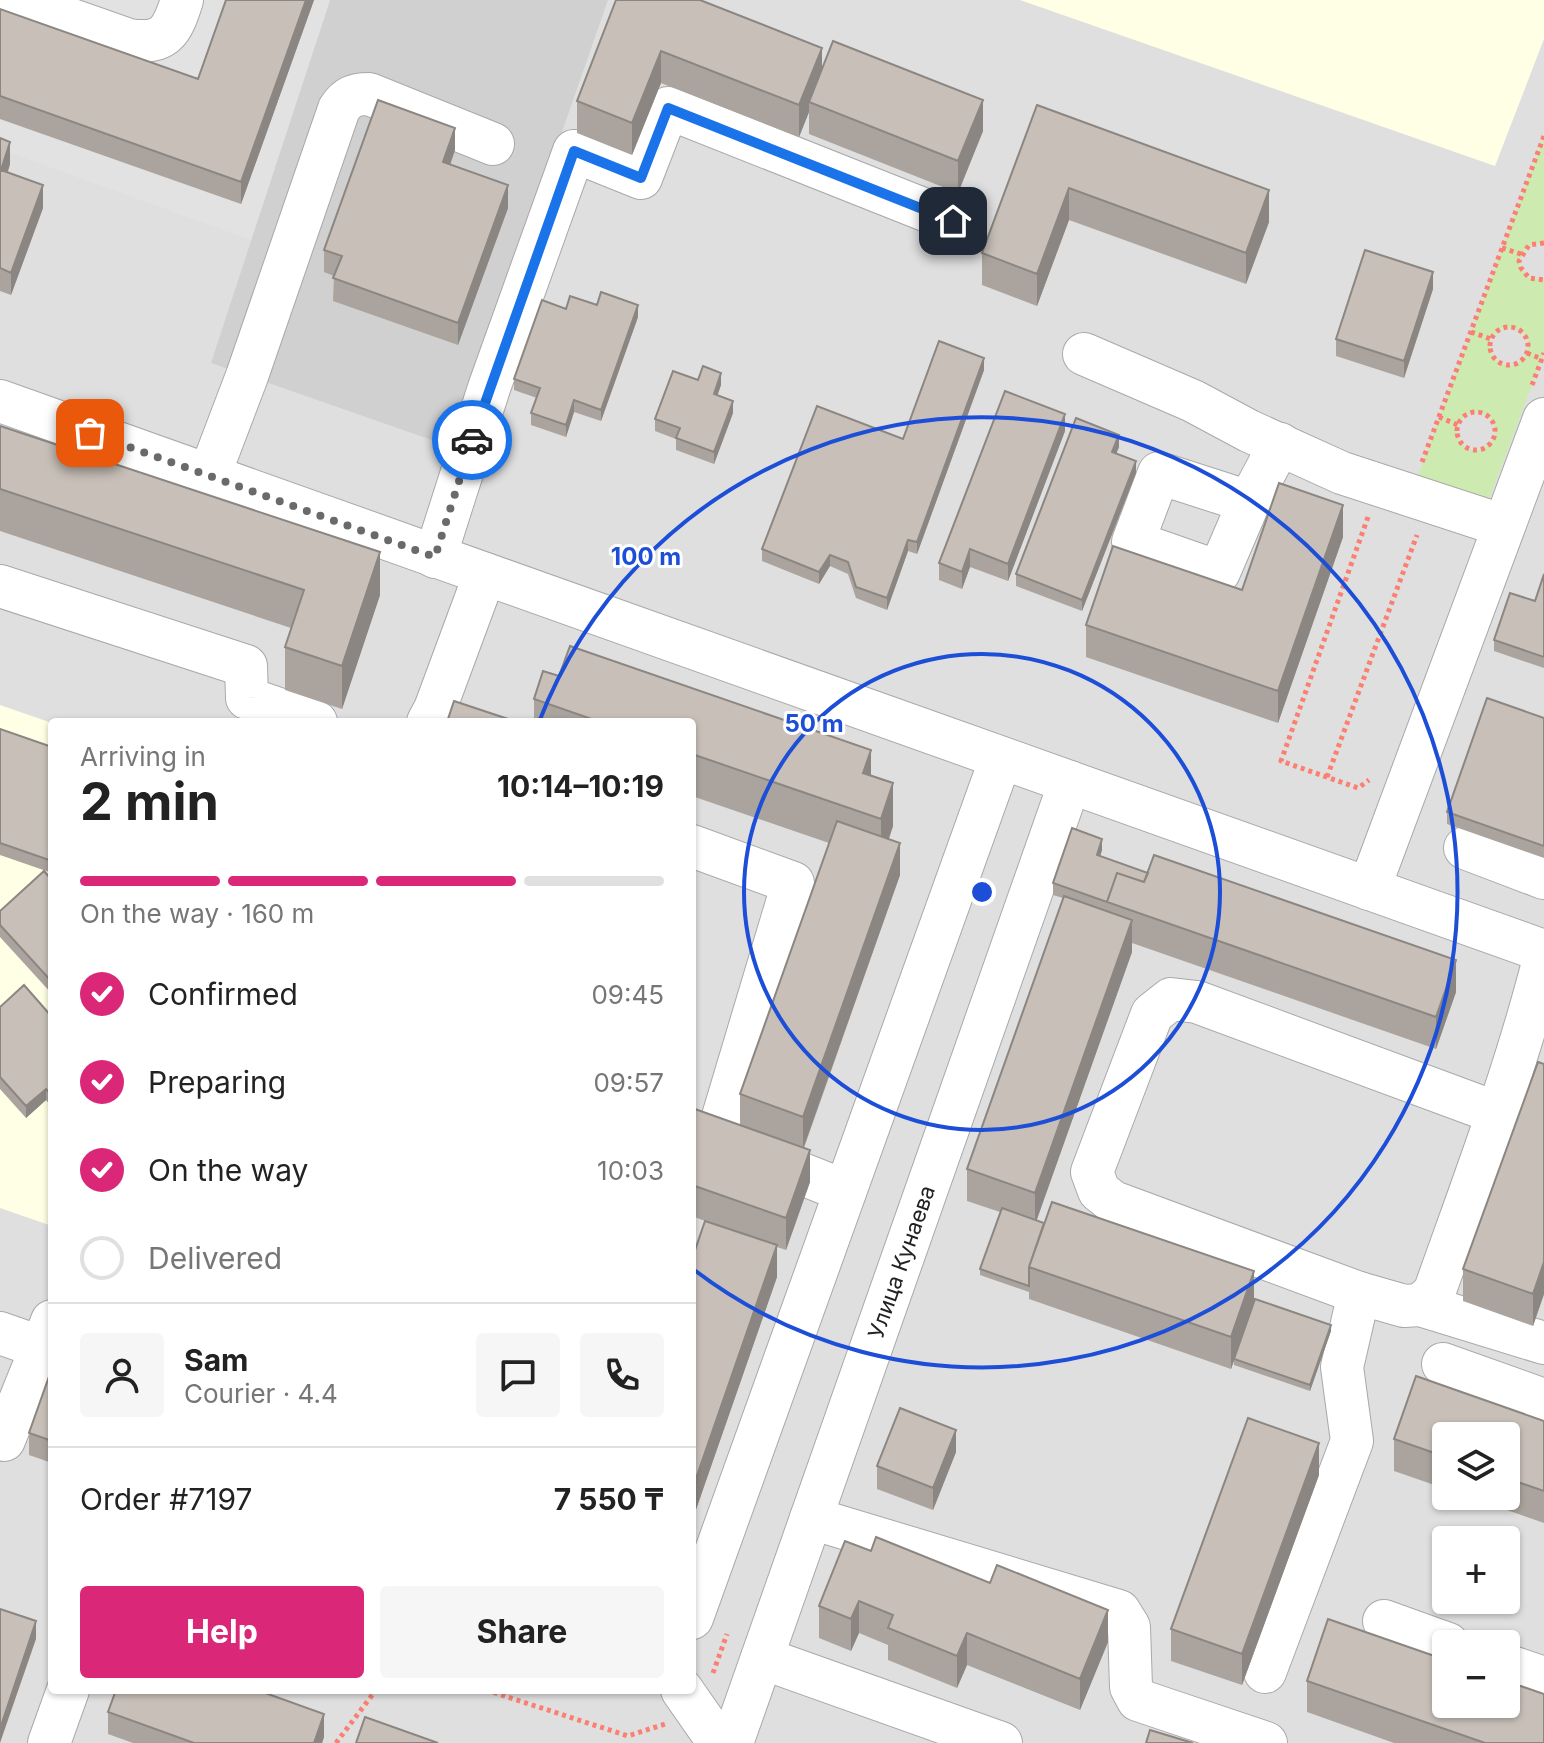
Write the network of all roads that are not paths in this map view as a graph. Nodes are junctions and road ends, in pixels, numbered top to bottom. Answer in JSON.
{"nodes":[{"id":1,"x":15,"y":0,"type":"edge"},
{"id":2,"x":182,"y":0,"type":"edge"},
{"id":3,"x":493,"y":144,"type":"dead end"},
{"id":4,"x":953,"y":221,"type":"dead end"},
{"id":5,"x":1084,"y":354,"type":"dead end"},
{"id":6,"x":0,"y":401,"type":"edge"},
{"id":7,"x":1544,"y":419,"type":"edge"},
{"id":8,"x":1280,"y":444,"type":"junction"},
{"id":9,"x":209,"y":476,"type":"junction"},
{"id":10,"x":1249,"y":502,"type":"dead end"},
{"id":11,"x":1504,"y":526,"type":"junction"},
{"id":12,"x":435,"y":557,"type":"junction"},
{"id":13,"x":485,"y":574,"type":"junction"},
{"id":14,"x":0,"y":586,"type":"edge"},
{"id":15,"x":304,"y":718,"type":"edge"},
{"id":16,"x":430,"y":718,"type":"edge"},
{"id":17,"x":1001,"y":758,"type":"junction"},
{"id":18,"x":1070,"y":782,"type":"junction"},
{"id":19,"x":696,"y":847,"type":"edge"},
{"id":20,"x":1465,"y":848,"type":"dead end"},
{"id":21,"x":1544,"y":878,"type":"edge"},
{"id":22,"x":1369,"y":889,"type":"junction"},
{"id":23,"x":1544,"y":951,"type":"edge"},
{"id":24,"x":1544,"y":959,"type":"edge"},
{"id":25,"x":1497,"y":1113,"type":"junction"},
{"id":26,"x":704,"y":1135,"type":"edge"},
{"id":27,"x":845,"y":1191,"type":"junction"},
{"id":28,"x":1359,"y":1293,"type":"junction"},
{"id":29,"x":1420,"y":1305,"type":"junction"},
{"id":30,"x":0,"y":1333,"type":"edge"},
{"id":31,"x":46,"y":1334,"type":"edge"},
{"id":32,"x":1544,"y":1343,"type":"edge"},
{"id":33,"x":1443,"y":1364,"type":"dead end"},
{"id":34,"x":1544,"y":1400,"type":"edge"},
{"id":35,"x":4,"y":1440,"type":"dead end"},
{"id":36,"x":811,"y":1518,"type":"junction"},
{"id":37,"x":696,"y":1607,"type":"edge"},
{"id":38,"x":1384,"y":1621,"type":"dead end"},
{"id":39,"x":1432,"y":1638,"type":"edge"},
{"id":40,"x":762,"y":1658,"type":"junction"},
{"id":41,"x":1520,"y":1670,"type":"edge"},
{"id":42,"x":1265,"y":1672,"type":"dead end"},
{"id":43,"x":1544,"y":1678,"type":"edge"},
{"id":44,"x":67,"y":1694,"type":"edge"},
{"id":45,"x":685,"y":1694,"type":"edge"},
{"id":46,"x":49,"y":1743,"type":"edge"},
{"id":47,"x":719,"y":1743,"type":"edge"},
{"id":48,"x":732,"y":1743,"type":"edge"},
{"id":49,"x":1001,"y":1743,"type":"edge"},
{"id":50,"x":1266,"y":1743,"type":"edge"}],
"edges":[{"from":1,"to":2,"type":"street"},
{"from":3,"to":9,"type":"street"},
{"from":4,"to":12,"type":"street"},
{"from":5,"to":8,"type":"street"},
{"from":6,"to":9,"type":"street"},
{"from":7,"to":11,"type":"street"},
{"from":8,"to":10,"type":"street"},
{"from":8,"to":11,"type":"street"},
{"from":9,"to":12,"type":"street"},
{"from":11,"to":22,"type":"street"},
{"from":12,"to":13,"type":"street"},
{"from":13,"to":16,"type":"street"},
{"from":13,"to":17,"type":"street"},
{"from":14,"to":15,"type":"street"},
{"from":17,"to":18,"type":"street"},
{"from":17,"to":27,"type":"street"},
{"from":18,"to":22,"type":"street"},
{"from":18,"to":36,"type":"street","name":"Улица Кунаева"},
{"from":19,"to":26,"type":"street"},
{"from":20,"to":21,"type":"street"},
{"from":22,"to":23,"type":"street"},
{"from":24,"to":25,"type":"street"},
{"from":25,"to":28,"type":"street"},
{"from":25,"to":29,"type":"street"},
{"from":26,"to":27,"type":"street"},
{"from":27,"to":37,"type":"street"},
{"from":28,"to":29,"type":"street"},
{"from":28,"to":42,"type":"street"},
{"from":29,"to":32,"type":"street"},
{"from":30,"to":31,"type":"street"},
{"from":31,"to":35,"type":"street"},
{"from":33,"to":34,"type":"street"},
{"from":36,"to":40,"type":"street","name":"Улица Кунаева"},
{"from":36,"to":50,"type":"street"},
{"from":38,"to":39,"type":"street"},
{"from":40,"to":48,"type":"street","name":"Улица Кунаева"},
{"from":40,"to":49,"type":"street"},
{"from":41,"to":43,"type":"street"},
{"from":44,"to":46,"type":"street"},
{"from":45,"to":47,"type":"street"}]}
